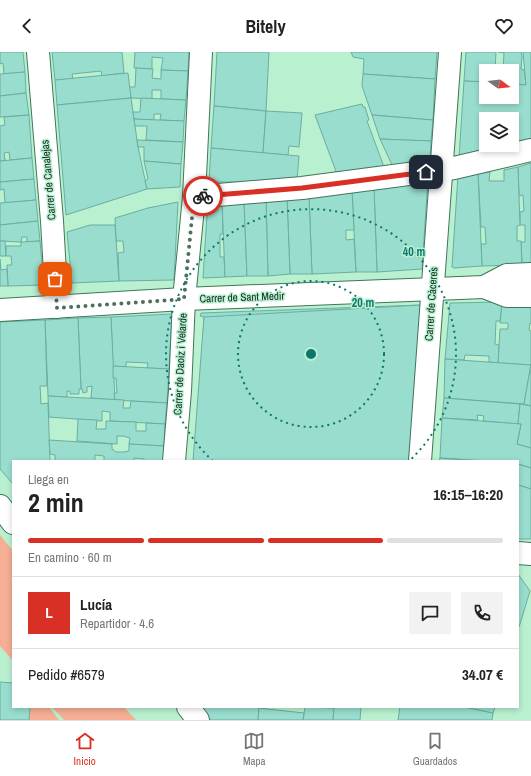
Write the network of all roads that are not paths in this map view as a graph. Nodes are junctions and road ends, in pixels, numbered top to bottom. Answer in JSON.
{"nodes":[{"id":1,"x":38,"y":52,"type":"edge"},
{"id":2,"x":201,"y":52,"type":"edge"},
{"id":3,"x":450,"y":52,"type":"edge"},
{"id":4,"x":531,"y":150,"type":"edge"},
{"id":5,"x":442,"y":170,"type":"junction"},
{"id":6,"x":194,"y":197,"type":"junction"},
{"id":7,"x":531,"y":274,"type":"edge"},
{"id":8,"x":484,"y":287,"type":"junction"},
{"id":9,"x":432,"y":290,"type":"junction"},
{"id":10,"x":531,"y":296,"type":"edge"},
{"id":11,"x":184,"y":302,"type":"junction"},
{"id":12,"x":57,"y":308,"type":"junction"},
{"id":13,"x":0,"y":310,"type":"edge"},
{"id":14,"x":174,"y":460,"type":"edge"},
{"id":15,"x":420,"y":460,"type":"edge"},
{"id":16,"x":0,"y":506,"type":"edge"},
{"id":17,"x":12,"y":522,"type":"edge"},
{"id":18,"x":519,"y":553,"type":"edge"},
{"id":19,"x":531,"y":554,"type":"edge"},
{"id":20,"x":189,"y":708,"type":"edge"},
{"id":21,"x":198,"y":720,"type":"edge"}],
"edges":[{"from":1,"to":12,"type":"street","name":"Carrer de Canalejas"},
{"from":2,"to":6,"type":"street","name":"Carrer de Daoiz i Velarde"},
{"from":3,"to":5,"type":"street","name":"Carrer de Càceres"},
{"from":4,"to":5,"type":"street"},
{"from":5,"to":6,"type":"street"},
{"from":5,"to":9,"type":"street","name":"Carrer de Càceres"},
{"from":6,"to":11,"type":"street","name":"Carrer de Daoiz i Velarde"},
{"from":7,"to":8,"type":"street","name":"Carrer de Sant Medir"},
{"from":8,"to":9,"type":"street","name":"Carrer de Sant Medir"},
{"from":8,"to":10,"type":"street","name":"Carrer de Sant Medir"},
{"from":9,"to":11,"type":"street","name":"Carrer de Sant Medir"},
{"from":9,"to":15,"type":"street","name":"Carrer de Càceres"},
{"from":11,"to":12,"type":"street","name":"Carrer de Sant Medir"},
{"from":11,"to":14,"type":"street","name":"Carrer de Daoiz i Velarde"},
{"from":12,"to":13,"type":"street","name":"Carrer de Sant Medir"},
{"from":16,"to":17,"type":"street"},
{"from":18,"to":19,"type":"street"},
{"from":20,"to":21,"type":"street"}]}
